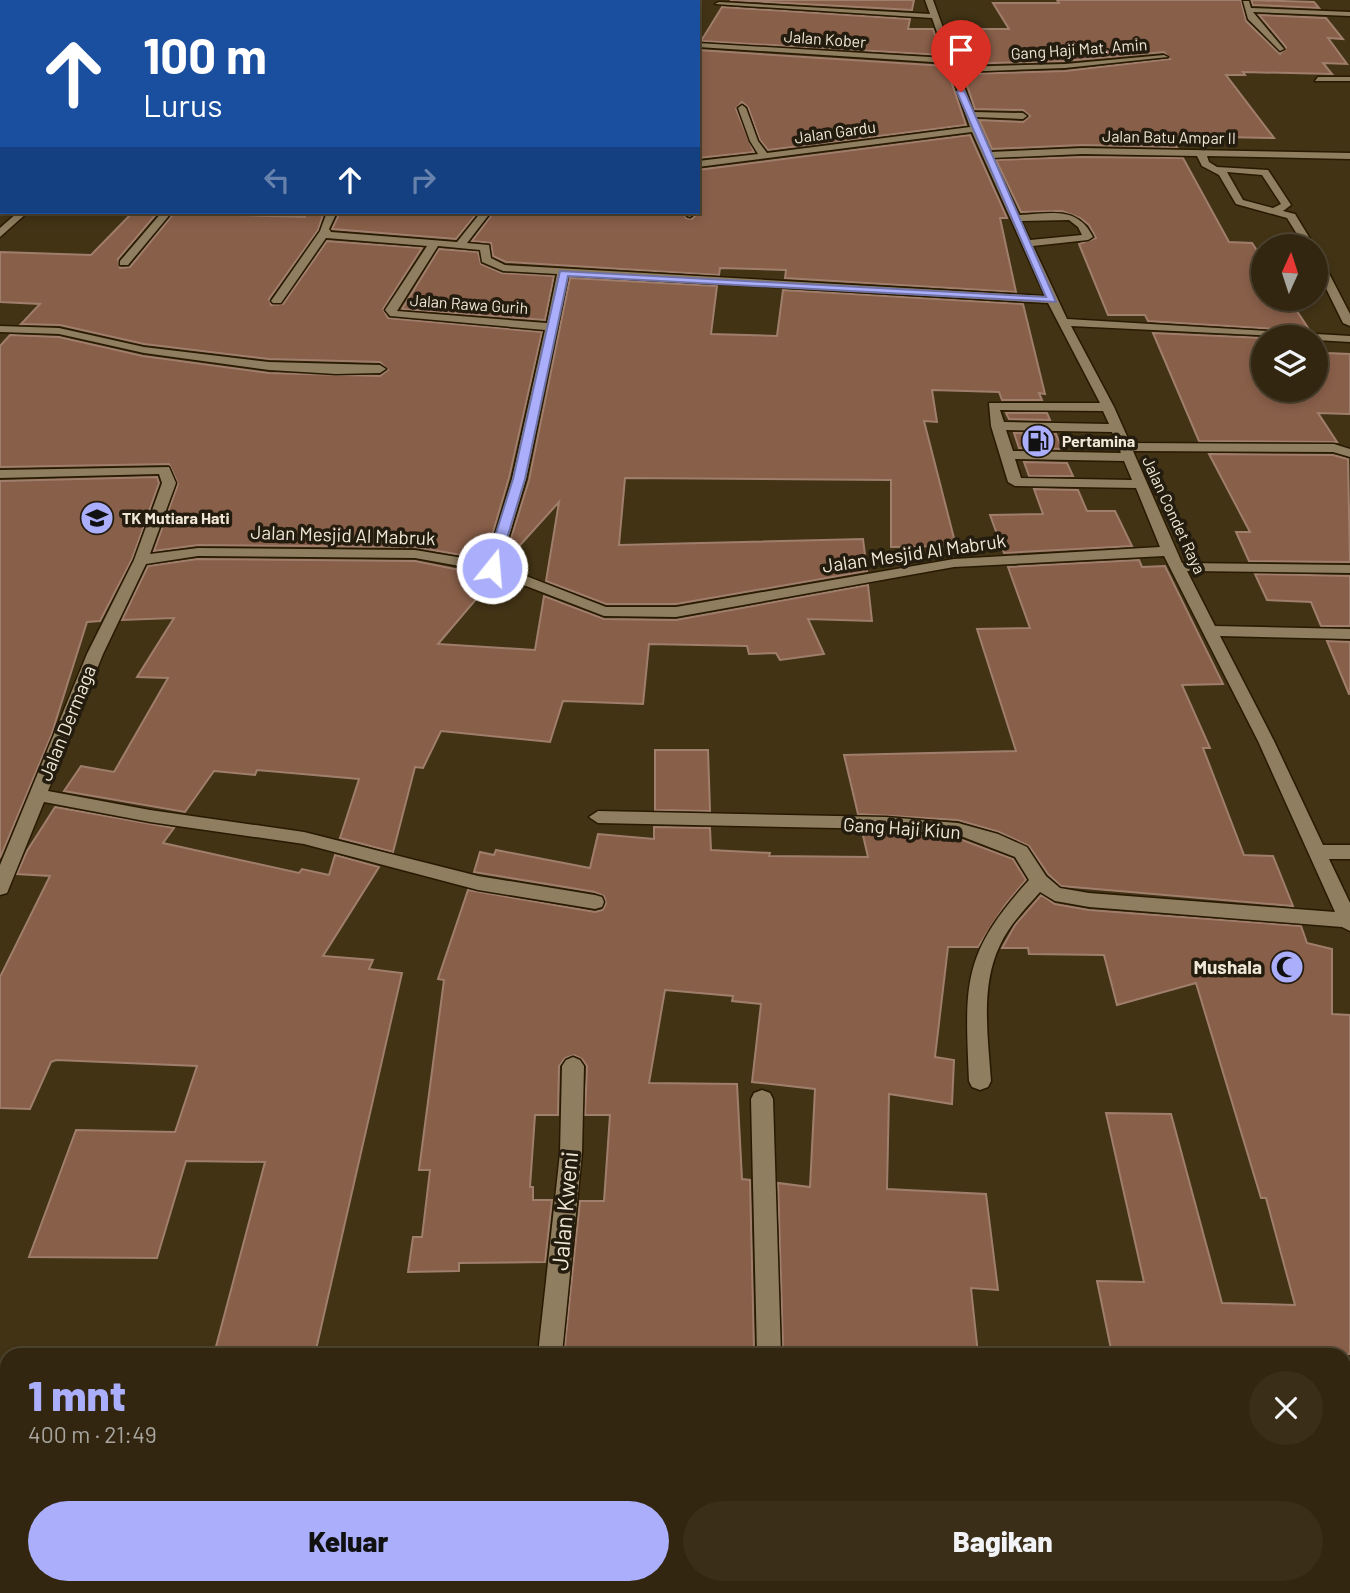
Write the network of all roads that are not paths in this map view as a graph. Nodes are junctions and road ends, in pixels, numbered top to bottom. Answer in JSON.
{"nodes":[{"id":1,"x":103,"y":0,"type":"edge"},
{"id":2,"x":114,"y":0,"type":"edge"},
{"id":3,"x":929,"y":0,"type":"edge"},
{"id":4,"x":1245,"y":0,"type":"edge"},
{"id":5,"x":719,"y":4,"type":"dead end"},
{"id":6,"x":1249,"y":10,"type":"junction"},
{"id":7,"x":1350,"y":14,"type":"edge"},
{"id":8,"x":934,"y":16,"type":"junction"},
{"id":9,"x":700,"y":45,"type":"edge"},
{"id":10,"x":1280,"y":48,"type":"dead end"},
{"id":11,"x":1164,"y":57,"type":"dead end"},
{"id":12,"x":951,"y":66,"type":"junction"},
{"id":13,"x":1318,"y":79,"type":"dead end"},
{"id":14,"x":1350,"y":79,"type":"edge"},
{"id":15,"x":742,"y":107,"type":"dead end"},
{"id":16,"x":968,"y":114,"type":"junction"},
{"id":17,"x":1023,"y":116,"type":"dead end"},
{"id":18,"x":975,"y":129,"type":"junction"},
{"id":19,"x":1201,"y":153,"type":"junction"},
{"id":20,"x":988,"y":155,"type":"junction"},
{"id":21,"x":1350,"y":156,"type":"edge"},
{"id":22,"x":765,"y":157,"type":"junction"},
{"id":23,"x":700,"y":167,"type":"edge"},
{"id":24,"x":1219,"y":169,"type":"junction"},
{"id":25,"x":1277,"y":210,"type":"junction"},
{"id":26,"x":21,"y":214,"type":"edge"},
{"id":27,"x":165,"y":214,"type":"edge"},
{"id":28,"x":331,"y":214,"type":"edge"},
{"id":29,"x":484,"y":214,"type":"edge"},
{"id":30,"x":1016,"y":218,"type":"junction"},
{"id":31,"x":0,"y":233,"type":"edge"},
{"id":32,"x":324,"y":233,"type":"junction"},
{"id":33,"x":1302,"y":234,"type":"edge"},
{"id":34,"x":431,"y":241,"type":"junction"},
{"id":35,"x":1027,"y":243,"type":"junction"},
{"id":36,"x":461,"y":244,"type":"junction"},
{"id":37,"x":124,"y":263,"type":"dead end"},
{"id":38,"x":563,"y":273,"type":"junction"},
{"id":39,"x":1328,"y":282,"type":"edge"},
{"id":40,"x":1052,"y":300,"type":"junction"},
{"id":41,"x":277,"y":301,"type":"dead end"},
{"id":42,"x":1066,"y":322,"type":"junction"},
{"id":43,"x":1349,"y":323,"type":"edge"},
{"id":44,"x":550,"y":327,"type":"junction"},
{"id":45,"x":0,"y":329,"type":"edge"},
{"id":46,"x":1350,"y":339,"type":"edge"},
{"id":47,"x":380,"y":369,"type":"dead end"},
{"id":48,"x":1108,"y":407,"type":"junction"},
{"id":49,"x":997,"y":426,"type":"junction"},
{"id":50,"x":1117,"y":428,"type":"junction"},
{"id":51,"x":1126,"y":452,"type":"junction"},
{"id":52,"x":1350,"y":453,"type":"edge"},
{"id":53,"x":1006,"y":455,"type":"junction"},
{"id":54,"x":0,"y":474,"type":"edge"},
{"id":55,"x":1138,"y":484,"type":"junction"},
{"id":56,"x":1169,"y":551,"type":"junction"},
{"id":57,"x":141,"y":560,"type":"junction"},
{"id":58,"x":1177,"y":566,"type":"junction"},
{"id":59,"x":492,"y":568,"type":"junction"},
{"id":60,"x":1350,"y":569,"type":"edge"},
{"id":61,"x":1210,"y":631,"type":"junction"},
{"id":62,"x":1350,"y":634,"type":"edge"},
{"id":63,"x":38,"y":795,"type":"junction"},
{"id":64,"x":598,"y":817,"type":"dead end"},
{"id":65,"x":1318,"y":852,"type":"junction"},
{"id":66,"x":1350,"y":852,"type":"edge"},
{"id":67,"x":1039,"y":881,"type":"junction"},
{"id":68,"x":0,"y":888,"type":"edge"},
{"id":69,"x":595,"y":902,"type":"dead end"},
{"id":70,"x":1349,"y":922,"type":"edge"},
{"id":71,"x":573,"y":1066,"type":"dead end"},
{"id":72,"x":980,"y":1081,"type":"dead end"},
{"id":73,"x":762,"y":1099,"type":"dead end"},
{"id":74,"x":551,"y":1348,"type":"edge"},
{"id":75,"x":769,"y":1348,"type":"edge"}],
"edges":[{"from":1,"to":2,"type":"street"},
{"from":3,"to":8,"type":"street","name":"Jalan Condet Raya"},
{"from":4,"to":6,"type":"street"},
{"from":5,"to":8,"type":"street"},
{"from":6,"to":7,"type":"street"},
{"from":6,"to":10,"type":"street"},
{"from":8,"to":12,"type":"street","name":"Jalan Condet Raya"},
{"from":9,"to":12,"type":"street","name":"Jalan Kober"},
{"from":11,"to":12,"type":"street","name":"Gang Haji Mat. Amin"},
{"from":12,"to":16,"type":"street","name":"Jalan Condet Raya"},
{"from":13,"to":14,"type":"street"},
{"from":15,"to":22,"type":"street"},
{"from":16,"to":17,"type":"street"},
{"from":16,"to":18,"type":"street","name":"Jalan Condet Raya"},
{"from":18,"to":20,"type":"street","name":"Jalan Condet Raya"},
{"from":18,"to":22,"type":"street","name":"Jalan Gardu"},
{"from":19,"to":20,"type":"street","name":"Jalan Batu Ampar II"},
{"from":19,"to":21,"type":"street","name":"Jalan Batu Ampar II"},
{"from":19,"to":24,"type":"street"},
{"from":20,"to":30,"type":"street","name":"Jalan Condet Raya"},
{"from":22,"to":23,"type":"street","name":"Jalan Gardu"},
{"from":24,"to":25,"type":"street"},
{"from":24,"to":25,"type":"street"},
{"from":25,"to":33,"type":"street"},
{"from":26,"to":31,"type":"street"},
{"from":27,"to":37,"type":"street"},
{"from":28,"to":32,"type":"street"},
{"from":29,"to":36,"type":"street"},
{"from":30,"to":35,"type":"street","name":"Jalan Condet Raya"},
{"from":30,"to":35,"type":"street"},
{"from":32,"to":34,"type":"street"},
{"from":32,"to":41,"type":"street"},
{"from":34,"to":36,"type":"street"},
{"from":34,"to":44,"type":"street","name":"Jalan Rawa Gurih"},
{"from":35,"to":40,"type":"street","name":"Jalan Condet Raya"},
{"from":36,"to":38,"type":"street"},
{"from":38,"to":40,"type":"street"},
{"from":38,"to":44,"type":"street"},
{"from":39,"to":43,"type":"street"},
{"from":40,"to":42,"type":"street","name":"Jalan Condet Raya"},
{"from":42,"to":46,"type":"street"},
{"from":42,"to":48,"type":"street","name":"Jalan Condet Raya"},
{"from":44,"to":59,"type":"street","name":"Jalan Rawa Gurih"},
{"from":45,"to":47,"type":"street"},
{"from":48,"to":49,"type":"street"},
{"from":48,"to":50,"type":"street","name":"Jalan Condet Raya"},
{"from":49,"to":50,"type":"street"},
{"from":49,"to":53,"type":"street"},
{"from":50,"to":51,"type":"street","name":"Jalan Condet Raya"},
{"from":51,"to":52,"type":"street"},
{"from":51,"to":53,"type":"street"},
{"from":51,"to":55,"type":"street","name":"Jalan Condet Raya"},
{"from":53,"to":55,"type":"street"},
{"from":54,"to":57,"type":"street"},
{"from":55,"to":56,"type":"street","name":"Jalan Condet Raya"},
{"from":56,"to":58,"type":"street","name":"Jalan Condet Raya"},
{"from":56,"to":59,"type":"street","name":"Jalan Mesjid Al Mabruk"},
{"from":57,"to":59,"type":"street","name":"Jalan Mesjid Al Mabruk"},
{"from":57,"to":63,"type":"street","name":"Jalan Dermaga"},
{"from":58,"to":60,"type":"street"},
{"from":58,"to":61,"type":"street","name":"Jalan Condet Raya"},
{"from":61,"to":62,"type":"street"},
{"from":61,"to":65,"type":"street","name":"Jalan Condet Raya"},
{"from":63,"to":68,"type":"street","name":"Jalan Dermaga"},
{"from":63,"to":69,"type":"street"},
{"from":64,"to":67,"type":"street","name":"Gang Haji Kiun"},
{"from":65,"to":66,"type":"street"},
{"from":65,"to":70,"type":"street","name":"Jalan Condet Raya"},
{"from":67,"to":70,"type":"street"},
{"from":67,"to":72,"type":"street"},
{"from":71,"to":74,"type":"street","name":"Jalan Kweni"},
{"from":73,"to":75,"type":"street"}]}
